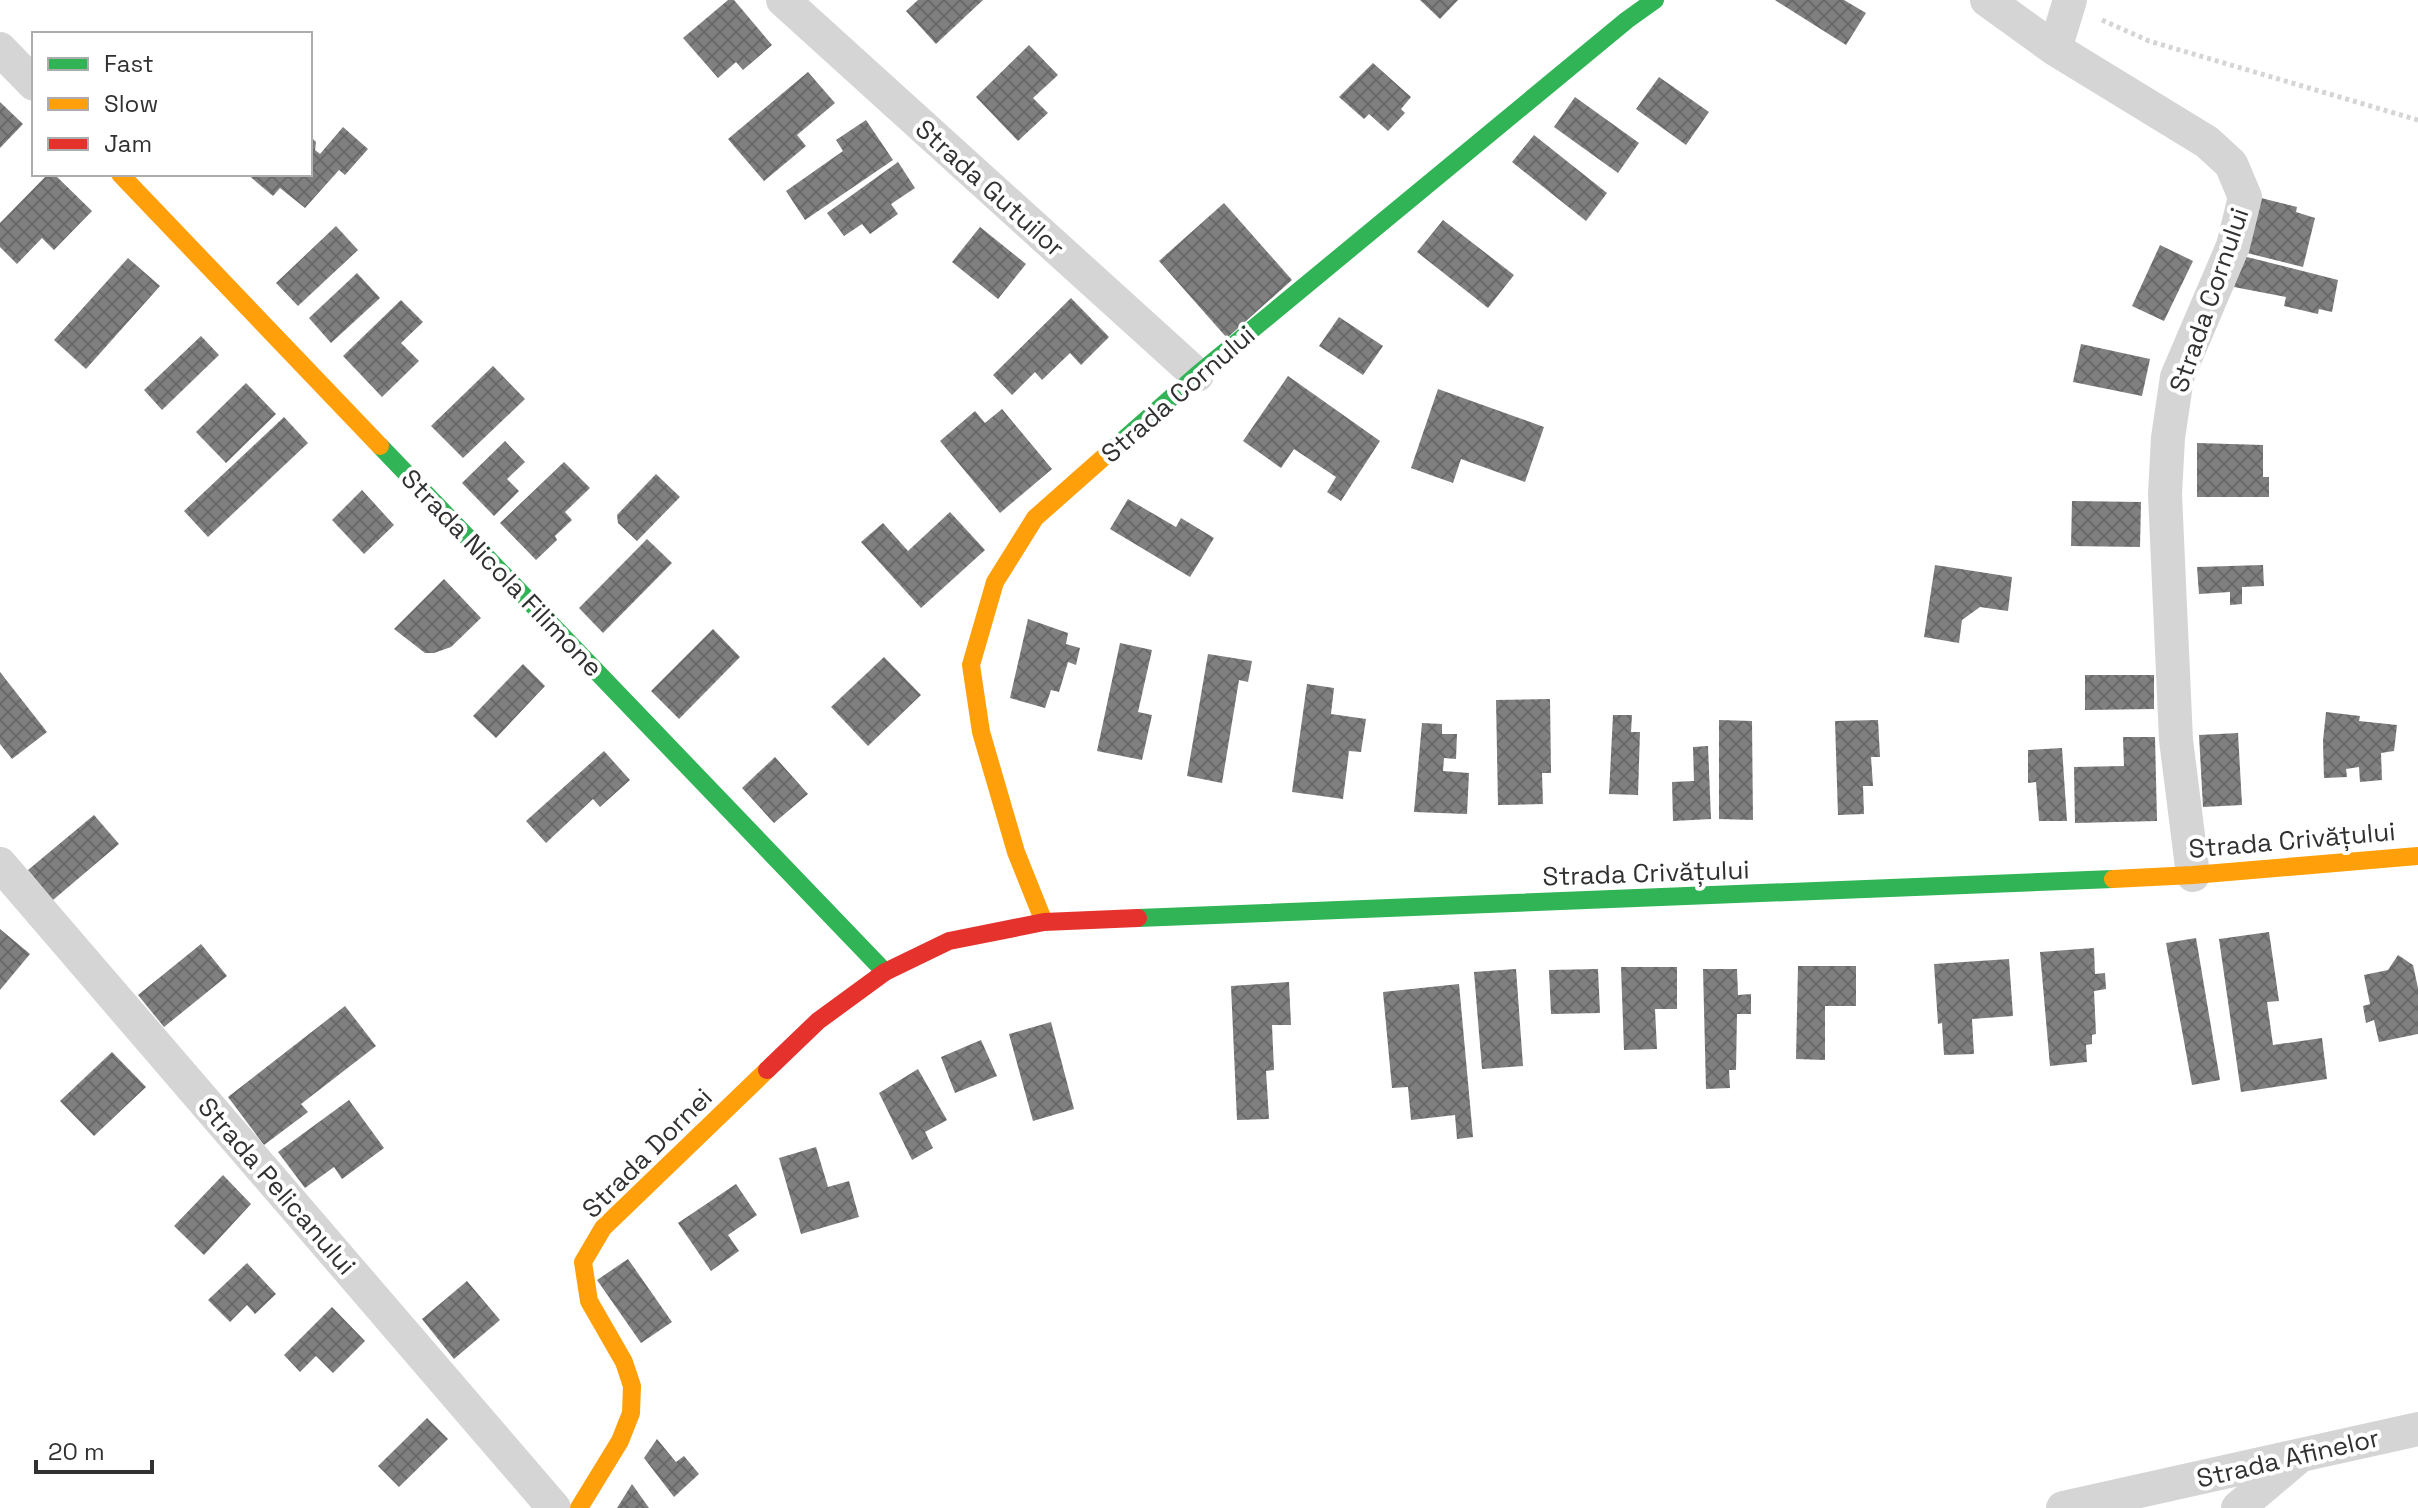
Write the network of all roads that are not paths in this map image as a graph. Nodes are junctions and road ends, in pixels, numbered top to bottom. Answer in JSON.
{"nodes":[{"id":1,"x":783,"y":0,"type":"edge"},
{"id":2,"x":1655,"y":0,"type":"edge"},
{"id":3,"x":1987,"y":0,"type":"edge"},
{"id":4,"x":2070,"y":2,"type":"edge"},
{"id":5,"x":1616,"y":10,"type":"edge"},
{"id":6,"x":0,"y":49,"type":"edge"},
{"id":7,"x":2055,"y":49,"type":"junction"},
{"id":8,"x":32,"y":82,"type":"edge"},
{"id":9,"x":122,"y":176,"type":"edge"},
{"id":10,"x":1197,"y":375,"type":"junction"},
{"id":11,"x":2418,"y":856,"type":"edge"},
{"id":12,"x":0,"y":864,"type":"edge"},
{"id":13,"x":2193,"y":875,"type":"junction"},
{"id":14,"x":1044,"y":922,"type":"junction"},
{"id":15,"x":885,"y":972,"type":"junction"},
{"id":16,"x":2418,"y":1429,"type":"edge"},
{"id":17,"x":2300,"y":1457,"type":"junction"},
{"id":18,"x":554,"y":1508,"type":"edge"},
{"id":19,"x":579,"y":1508,"type":"edge"},
{"id":20,"x":2063,"y":1508,"type":"edge"},
{"id":21,"x":2238,"y":1508,"type":"edge"}],
"edges":[{"from":1,"to":10,"type":"street","name":"Strada Gutuilor"},
{"from":2,"to":5,"type":"street","name":"Strada Cornului"},
{"from":3,"to":7,"type":"street","name":"Strada Cornului"},
{"from":4,"to":7,"type":"street"},
{"from":5,"to":10,"type":"street","name":"Strada Cornului"},
{"from":6,"to":8,"type":"street"},
{"from":7,"to":13,"type":"street","name":"Strada Cornului"},
{"from":9,"to":15,"type":"street","name":"Strada Nicola Filimone"},
{"from":10,"to":14,"type":"street","name":"Strada Cornului"},
{"from":11,"to":13,"type":"street","name":"Strada Crivățului"},
{"from":12,"to":18,"type":"street","name":"Strada Pelicanului"},
{"from":13,"to":14,"type":"street","name":"Strada Crivățului"},
{"from":14,"to":15,"type":"street","name":"Strada Crivățului"},
{"from":15,"to":19,"type":"street","name":"Strada Dornei"},
{"from":16,"to":17,"type":"street","name":"Strada Afinelor"},
{"from":17,"to":20,"type":"street","name":"Strada Afinelor"},
{"from":17,"to":21,"type":"street"}]}
